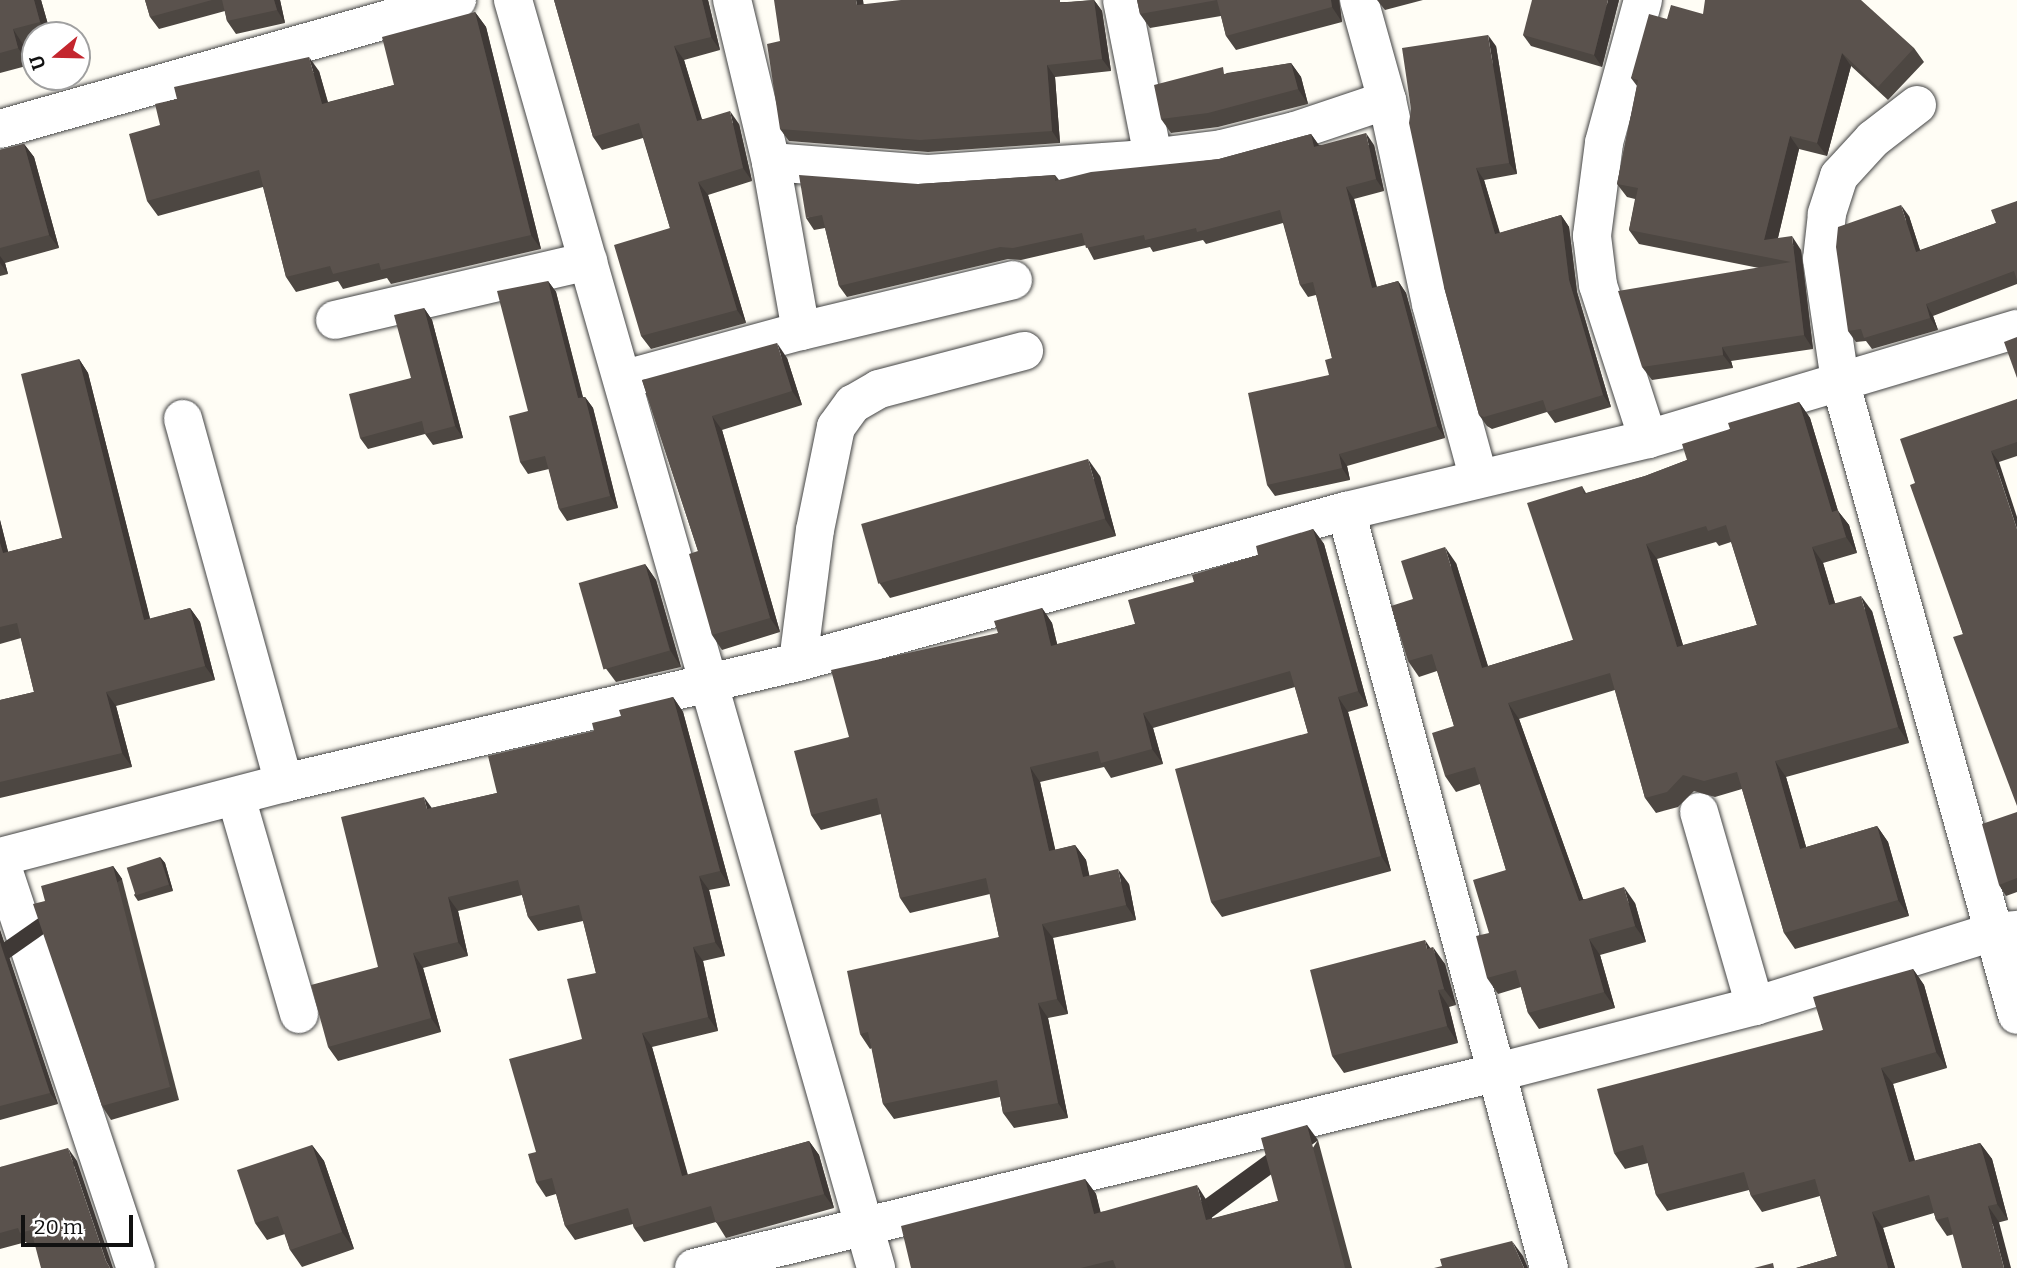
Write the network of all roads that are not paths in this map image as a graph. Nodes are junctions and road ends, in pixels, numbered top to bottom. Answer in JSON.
{"nodes":[{"id":1,"x":457,"y":0,"type":"edge"},
{"id":2,"x":513,"y":0,"type":"edge"},
{"id":3,"x":732,"y":0,"type":"edge"},
{"id":4,"x":1122,"y":0,"type":"edge"},
{"id":5,"x":1359,"y":0,"type":"edge"},
{"id":6,"x":1643,"y":0,"type":"edge"},
{"id":7,"x":1387,"y":100,"type":"junction"},
{"id":8,"x":1917,"y":105,"type":"dead end"},
{"id":9,"x":0,"y":129,"type":"edge"},
{"id":10,"x":1153,"y":157,"type":"junction"},
{"id":11,"x":771,"y":162,"type":"junction"},
{"id":12,"x":588,"y":261,"type":"junction"},
{"id":13,"x":1013,"y":280,"type":"dead end"},
{"id":14,"x":335,"y":320,"type":"dead end"},
{"id":15,"x":2017,"y":328,"type":"edge"},
{"id":16,"x":800,"y":331,"type":"junction"},
{"id":17,"x":1024,"y":351,"type":"dead end"},
{"id":18,"x":625,"y":379,"type":"junction"},
{"id":19,"x":1840,"y":381,"type":"junction"},
{"id":20,"x":183,"y":419,"type":"dead end"},
{"id":21,"x":1647,"y":439,"type":"junction"},
{"id":22,"x":1479,"y":480,"type":"junction"},
{"id":23,"x":1346,"y":511,"type":"junction"},
{"id":24,"x":798,"y":662,"type":"junction"},
{"id":25,"x":708,"y":682,"type":"junction"},
{"id":26,"x":284,"y":783,"type":"junction"},
{"id":27,"x":236,"y":797,"type":"junction"},
{"id":28,"x":1699,"y":812,"type":"dead end"},
{"id":29,"x":0,"y":859,"type":"edge"},
{"id":30,"x":2005,"y":931,"type":"edge"},
{"id":31,"x":1755,"y":1006,"type":"junction"},
{"id":32,"x":299,"y":1014,"type":"dead end"},
{"id":33,"x":2017,"y":1015,"type":"edge"},
{"id":34,"x":1498,"y":1072,"type":"junction"},
{"id":35,"x":864,"y":1226,"type":"junction"},
{"id":36,"x":136,"y":1268,"type":"edge"},
{"id":37,"x":694,"y":1268,"type":"edge"},
{"id":38,"x":876,"y":1268,"type":"edge"},
{"id":39,"x":1549,"y":1268,"type":"edge"}],
"edges":[{"from":1,"to":9,"type":"street"},
{"from":2,"to":12,"type":"street"},
{"from":3,"to":11,"type":"street"},
{"from":4,"to":10,"type":"street"},
{"from":5,"to":7,"type":"street"},
{"from":6,"to":21,"type":"street"},
{"from":7,"to":10,"type":"street"},
{"from":7,"to":22,"type":"street"},
{"from":8,"to":19,"type":"street"},
{"from":10,"to":11,"type":"street"},
{"from":11,"to":16,"type":"street"},
{"from":12,"to":14,"type":"street"},
{"from":12,"to":18,"type":"street"},
{"from":13,"to":16,"type":"street"},
{"from":15,"to":19,"type":"street"},
{"from":16,"to":18,"type":"street"},
{"from":17,"to":24,"type":"street"},
{"from":18,"to":25,"type":"street"},
{"from":19,"to":21,"type":"street"},
{"from":19,"to":30,"type":"street"},
{"from":20,"to":26,"type":"street"},
{"from":21,"to":22,"type":"street"},
{"from":22,"to":23,"type":"street"},
{"from":23,"to":24,"type":"street"},
{"from":23,"to":34,"type":"street"},
{"from":24,"to":25,"type":"street"},
{"from":25,"to":26,"type":"street"},
{"from":25,"to":35,"type":"street"},
{"from":26,"to":27,"type":"street"},
{"from":27,"to":29,"type":"street"},
{"from":27,"to":32,"type":"street"},
{"from":28,"to":31,"type":"street"},
{"from":29,"to":36,"type":"street"},
{"from":30,"to":31,"type":"street"},
{"from":30,"to":33,"type":"street"},
{"from":31,"to":34,"type":"street"},
{"from":34,"to":35,"type":"street"},
{"from":34,"to":39,"type":"street"},
{"from":35,"to":37,"type":"street"},
{"from":35,"to":38,"type":"street"}]}
